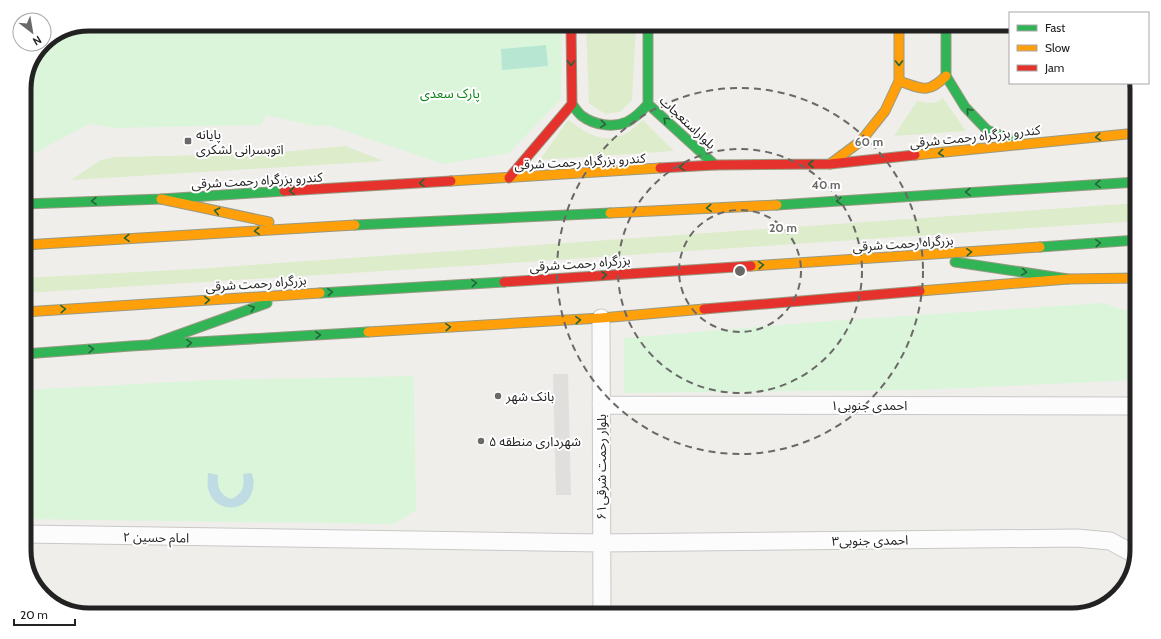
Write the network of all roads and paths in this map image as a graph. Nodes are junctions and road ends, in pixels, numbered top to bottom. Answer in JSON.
{"nodes":[{"id":1,"x":572,"y":31,"type":"edge"},
{"id":2,"x":648,"y":31,"type":"edge"},
{"id":3,"x":899,"y":31,"type":"edge"},
{"id":4,"x":946,"y":31,"type":"edge"},
{"id":5,"x":946,"y":76,"type":"junction"},
{"id":6,"x":899,"y":81,"type":"junction"},
{"id":7,"x":572,"y":104,"type":"junction"},
{"id":8,"x":648,"y":104,"type":"junction"},
{"id":9,"x":1130,"y":134,"type":"edge"},
{"id":10,"x":1024,"y":144,"type":"junction"},
{"id":11,"x":830,"y":164,"type":"junction"},
{"id":12,"x":715,"y":165,"type":"junction"},
{"id":13,"x":509,"y":178,"type":"junction"},
{"id":14,"x":1130,"y":182,"type":"edge"},
{"id":15,"x":161,"y":199,"type":"junction"},
{"id":16,"x":31,"y":204,"type":"edge"},
{"id":17,"x":296,"y":228,"type":"junction"},
{"id":18,"x":1130,"y":241,"type":"edge"},
{"id":19,"x":31,"y":245,"type":"edge"},
{"id":20,"x":916,"y":256,"type":"junction"},
{"id":21,"x":1130,"y":278,"type":"edge"},
{"id":22,"x":1068,"y":279,"type":"junction"},
{"id":23,"x":291,"y":294,"type":"junction"},
{"id":24,"x":31,"y":312,"type":"edge"},
{"id":25,"x":602,"y":318,"type":"junction"},
{"id":26,"x":150,"y":345,"type":"junction"},
{"id":27,"x":31,"y":354,"type":"edge"},
{"id":28,"x":601,"y":405,"type":"junction"},
{"id":29,"x":1130,"y":406,"type":"edge"},
{"id":30,"x":31,"y":534,"type":"edge"},
{"id":31,"x":601,"y":543,"type":"junction"},
{"id":32,"x":1130,"y":552,"type":"edge"},
{"id":33,"x":602,"y":608,"type":"edge"}],
"edges":[{"from":1,"to":7,"type":"main road","one_way":true},
{"from":2,"to":8,"type":"main road","name":"بلواراستعجاب"},
{"from":3,"to":6,"type":"main road","one_way":true},
{"from":4,"to":5,"type":"main road"},
{"from":5,"to":6,"type":"main road"},
{"from":10,"to":5,"type":"main road","one_way":true},
{"from":6,"to":11,"type":"main road"},
{"from":7,"to":8,"type":"main road","one_way":true},
{"from":7,"to":13,"type":"main road"},
{"from":12,"to":8,"type":"main road","name":"بلواراستعجاب","one_way":true},
{"from":9,"to":10,"type":"main road","name":"کندرو بزرگراه رحمت شرقی","one_way":true},
{"from":10,"to":11,"type":"main road","name":"کندرو بزرگراه رحمت شرقی","one_way":true},
{"from":11,"to":12,"type":"main road","name":"کندرو بزرگراه رحمت شرقی","one_way":true},
{"from":12,"to":13,"type":"main road","name":"کندرو بزرگراه رحمت شرقی","one_way":true},
{"from":13,"to":15,"type":"main road","name":"کندرو بزرگراه رحمت شرقی","one_way":true},
{"from":14,"to":17,"type":"main road","one_way":true},
{"from":15,"to":16,"type":"main road","name":"کندرو بزرگراه رحمت شرقی","one_way":true},
{"from":17,"to":15,"type":"main road","one_way":true},
{"from":17,"to":19,"type":"main road","one_way":true},
{"from":20,"to":18,"type":"main road","name":"بزرگراه رحمت شرقی","one_way":true},
{"from":20,"to":22,"type":"main road","one_way":true},
{"from":23,"to":20,"type":"main road","name":"بزرگراه رحمت شرقی","one_way":true},
{"from":21,"to":22,"type":"main road"},
{"from":22,"to":25,"type":"main road"},
{"from":24,"to":23,"type":"main road","name":"بزرگراه رحمت شرقی","one_way":true},
{"from":26,"to":23,"type":"main road","one_way":true},
{"from":26,"to":25,"type":"main road","one_way":true},
{"from":25,"to":28,"type":"street","name":"بلوار رحمت شرقی۶۱"},
{"from":27,"to":26,"type":"main road","one_way":true},
{"from":28,"to":29,"type":"street","name":"احمدی جنوبی۱"},
{"from":28,"to":31,"type":"street","name":"بلوار رحمت شرقی۶۱"},
{"from":30,"to":31,"type":"street","name":"۲ امام حسین"},
{"from":31,"to":32,"type":"street","name":"احمدی جنوبی۳"},
{"from":31,"to":33,"type":"street","name":"بلوار رحمت شرقی۶۱"}]}
